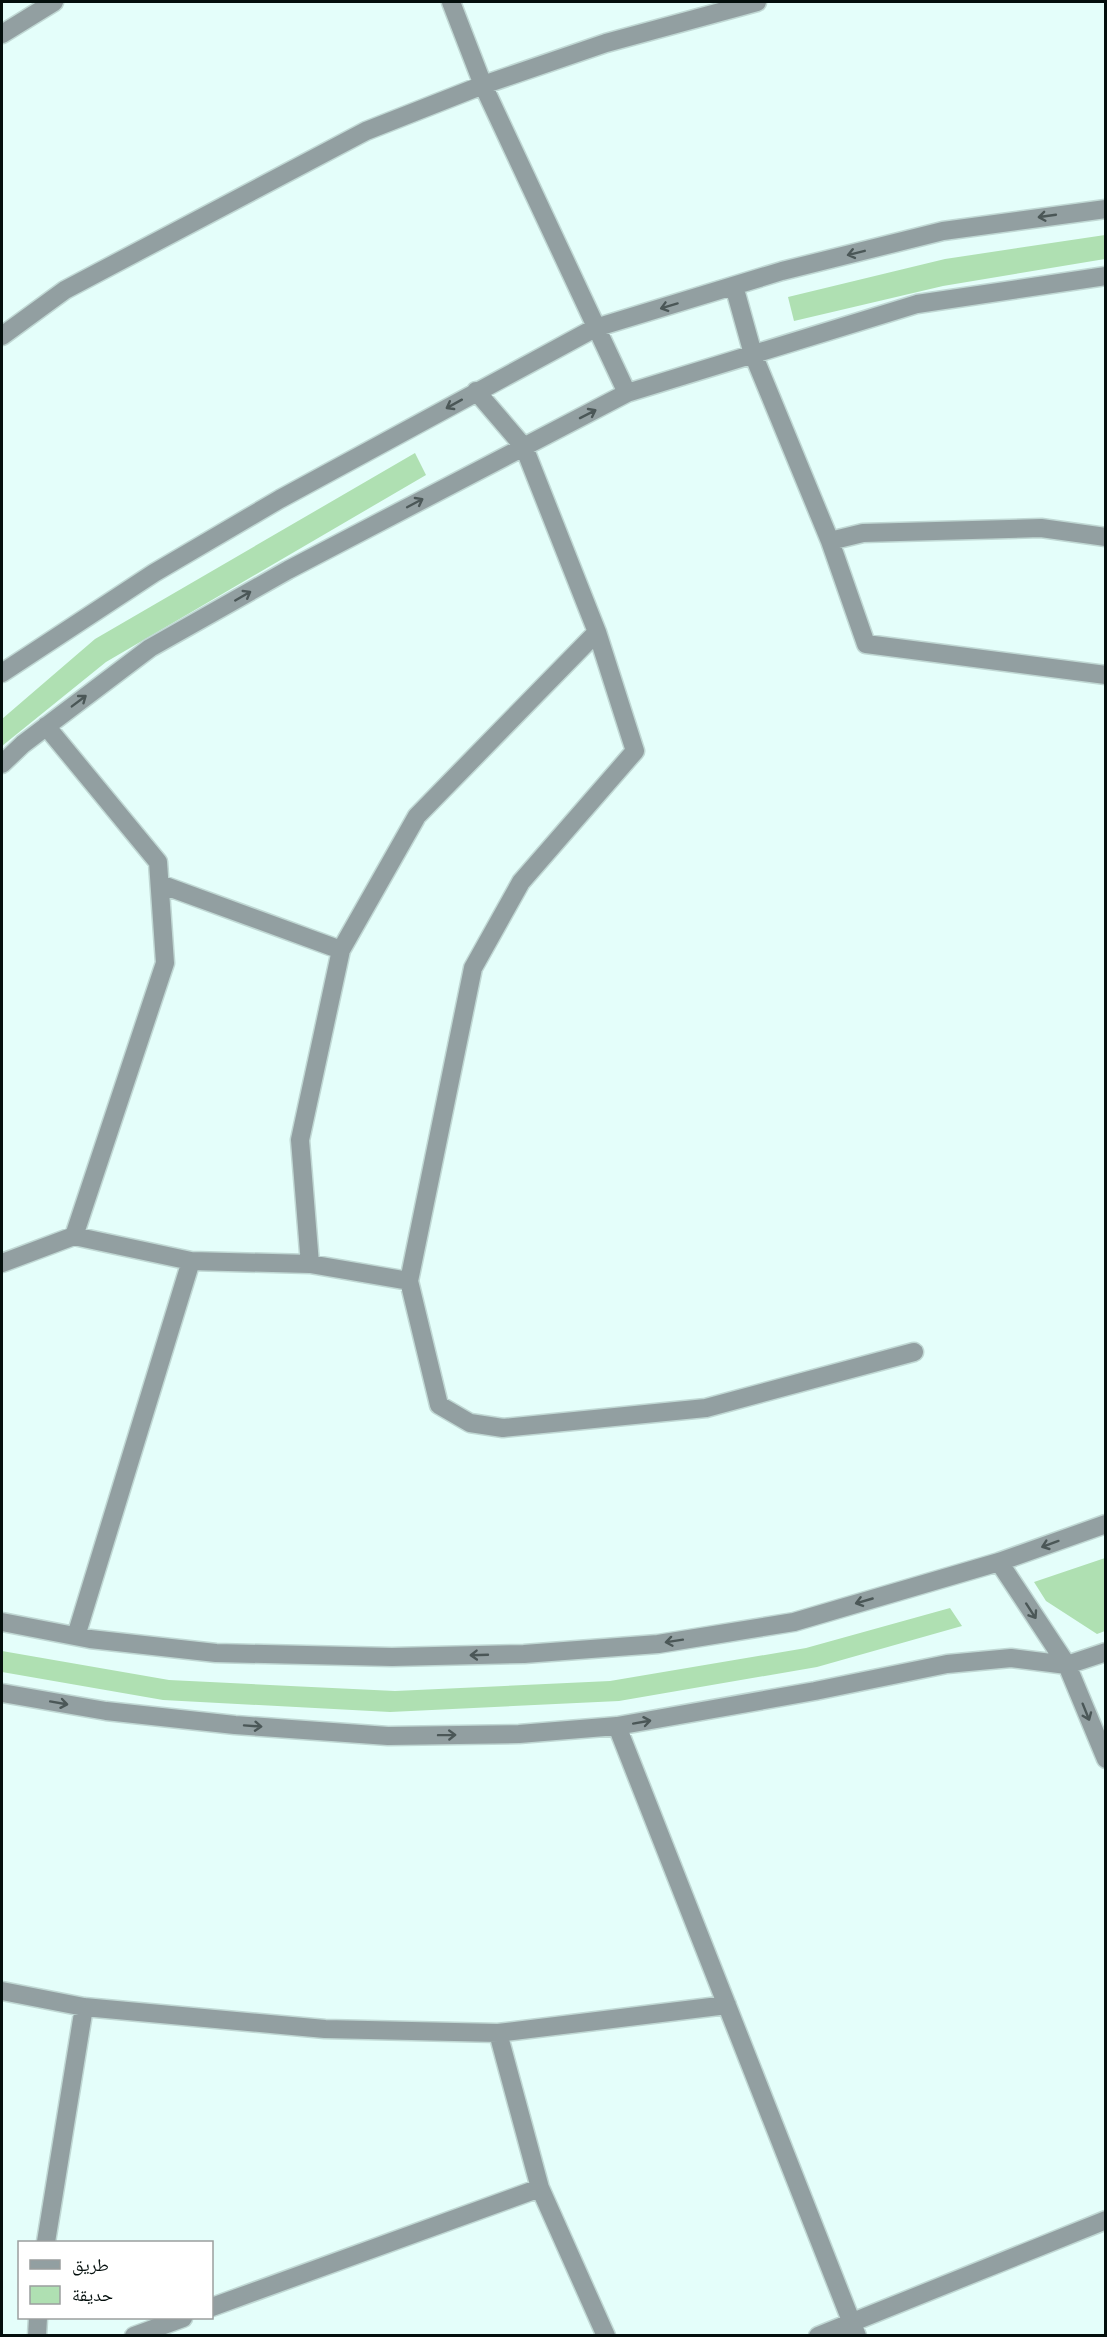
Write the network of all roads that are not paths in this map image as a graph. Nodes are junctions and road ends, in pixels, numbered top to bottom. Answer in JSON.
{"nodes":[{"id":1,"x":54,"y":2,"type":"edge"},
{"id":2,"x":451,"y":2,"type":"edge"},
{"id":3,"x":757,"y":2,"type":"edge"},
{"id":4,"x":2,"y":34,"type":"edge"},
{"id":5,"x":483,"y":85,"type":"junction"},
{"id":6,"x":1106,"y":209,"type":"edge"},
{"id":7,"x":1106,"y":276,"type":"edge"},
{"id":8,"x":734,"y":286,"type":"junction"},
{"id":9,"x":595,"y":328,"type":"junction"},
{"id":10,"x":2,"y":336,"type":"edge"},
{"id":11,"x":753,"y":354,"type":"junction"},
{"id":12,"x":476,"y":391,"type":"junction"},
{"id":13,"x":627,"y":393,"type":"junction"},
{"id":14,"x":524,"y":447,"type":"junction"},
{"id":15,"x":1106,"y":537,"type":"edge"},
{"id":16,"x":830,"y":541,"type":"junction"},
{"id":17,"x":597,"y":632,"type":"junction"},
{"id":18,"x":2,"y":673,"type":"edge"},
{"id":19,"x":1106,"y":675,"type":"edge"},
{"id":20,"x":46,"y":726,"type":"junction"},
{"id":21,"x":2,"y":764,"type":"edge"},
{"id":22,"x":160,"y":884,"type":"junction"},
{"id":23,"x":340,"y":950,"type":"junction"},
{"id":24,"x":74,"y":1236,"type":"junction"},
{"id":25,"x":191,"y":1261,"type":"junction"},
{"id":26,"x":2,"y":1263,"type":"edge"},
{"id":27,"x":310,"y":1264,"type":"junction"},
{"id":28,"x":409,"y":1281,"type":"junction"},
{"id":29,"x":915,"y":1352,"type":"dead end"},
{"id":30,"x":1106,"y":1524,"type":"edge"},
{"id":31,"x":999,"y":1562,"type":"junction"},
{"id":32,"x":2,"y":1622,"type":"edge"},
{"id":33,"x":76,"y":1636,"type":"junction"},
{"id":34,"x":1106,"y":1652,"type":"edge"},
{"id":35,"x":1067,"y":1665,"type":"junction"},
{"id":36,"x":2,"y":1693,"type":"edge"},
{"id":37,"x":617,"y":1726,"type":"junction"},
{"id":38,"x":1106,"y":1759,"type":"edge"},
{"id":39,"x":2,"y":1991,"type":"edge"},
{"id":40,"x":727,"y":2004,"type":"junction"},
{"id":41,"x":84,"y":2007,"type":"junction"},
{"id":42,"x":498,"y":2033,"type":"junction"},
{"id":43,"x":540,"y":2188,"type":"junction"},
{"id":44,"x":1106,"y":2220,"type":"edge"},
{"id":45,"x":46,"y":2241,"type":"edge"},
{"id":46,"x":213,"y":2307,"type":"edge"},
{"id":47,"x":38,"y":2319,"type":"edge"},
{"id":48,"x":180,"y":2319,"type":"edge"},
{"id":49,"x":854,"y":2329,"type":"edge"},
{"id":50,"x":37,"y":2336,"type":"edge"},
{"id":51,"x":134,"y":2336,"type":"edge"},
{"id":52,"x":606,"y":2336,"type":"edge"},
{"id":53,"x":818,"y":2336,"type":"edge"}],
"edges":[{"from":1,"to":4,"type":"street"},
{"from":2,"to":5,"type":"street"},
{"from":3,"to":5,"type":"street"},
{"from":5,"to":9,"type":"street"},
{"from":5,"to":10,"type":"street"},
{"from":6,"to":8,"type":"street","one_way":true},
{"from":7,"to":11,"type":"street"},
{"from":8,"to":9,"type":"street","one_way":true},
{"from":8,"to":11,"type":"street"},
{"from":9,"to":12,"type":"street"},
{"from":9,"to":13,"type":"street"},
{"from":11,"to":13,"type":"street"},
{"from":11,"to":16,"type":"street"},
{"from":12,"to":14,"type":"street"},
{"from":12,"to":18,"type":"street","one_way":true},
{"from":14,"to":13,"type":"street","one_way":true},
{"from":14,"to":17,"type":"street"},
{"from":20,"to":14,"type":"street","one_way":true},
{"from":15,"to":16,"type":"street"},
{"from":16,"to":19,"type":"street"},
{"from":17,"to":23,"type":"street"},
{"from":17,"to":28,"type":"street"},
{"from":20,"to":21,"type":"street"},
{"from":20,"to":22,"type":"street"},
{"from":22,"to":23,"type":"street"},
{"from":22,"to":24,"type":"street"},
{"from":23,"to":27,"type":"street"},
{"from":24,"to":25,"type":"street"},
{"from":24,"to":26,"type":"street"},
{"from":25,"to":27,"type":"street"},
{"from":25,"to":33,"type":"street"},
{"from":27,"to":28,"type":"street"},
{"from":28,"to":29,"type":"street"},
{"from":30,"to":31,"type":"street","one_way":true},
{"from":31,"to":33,"type":"street","one_way":true},
{"from":31,"to":35,"type":"street","one_way":true},
{"from":32,"to":33,"type":"street"},
{"from":34,"to":35,"type":"street"},
{"from":37,"to":35,"type":"street","one_way":true},
{"from":35,"to":38,"type":"street","one_way":true},
{"from":36,"to":37,"type":"street","one_way":true},
{"from":37,"to":40,"type":"street"},
{"from":39,"to":41,"type":"street"},
{"from":40,"to":42,"type":"street"},
{"from":40,"to":49,"type":"street"},
{"from":41,"to":42,"type":"street"},
{"from":41,"to":45,"type":"street"},
{"from":42,"to":43,"type":"street"},
{"from":43,"to":46,"type":"street"},
{"from":43,"to":52,"type":"street"},
{"from":44,"to":49,"type":"street"},
{"from":47,"to":50,"type":"street"},
{"from":48,"to":51,"type":"street"},
{"from":49,"to":53,"type":"street"}]}
